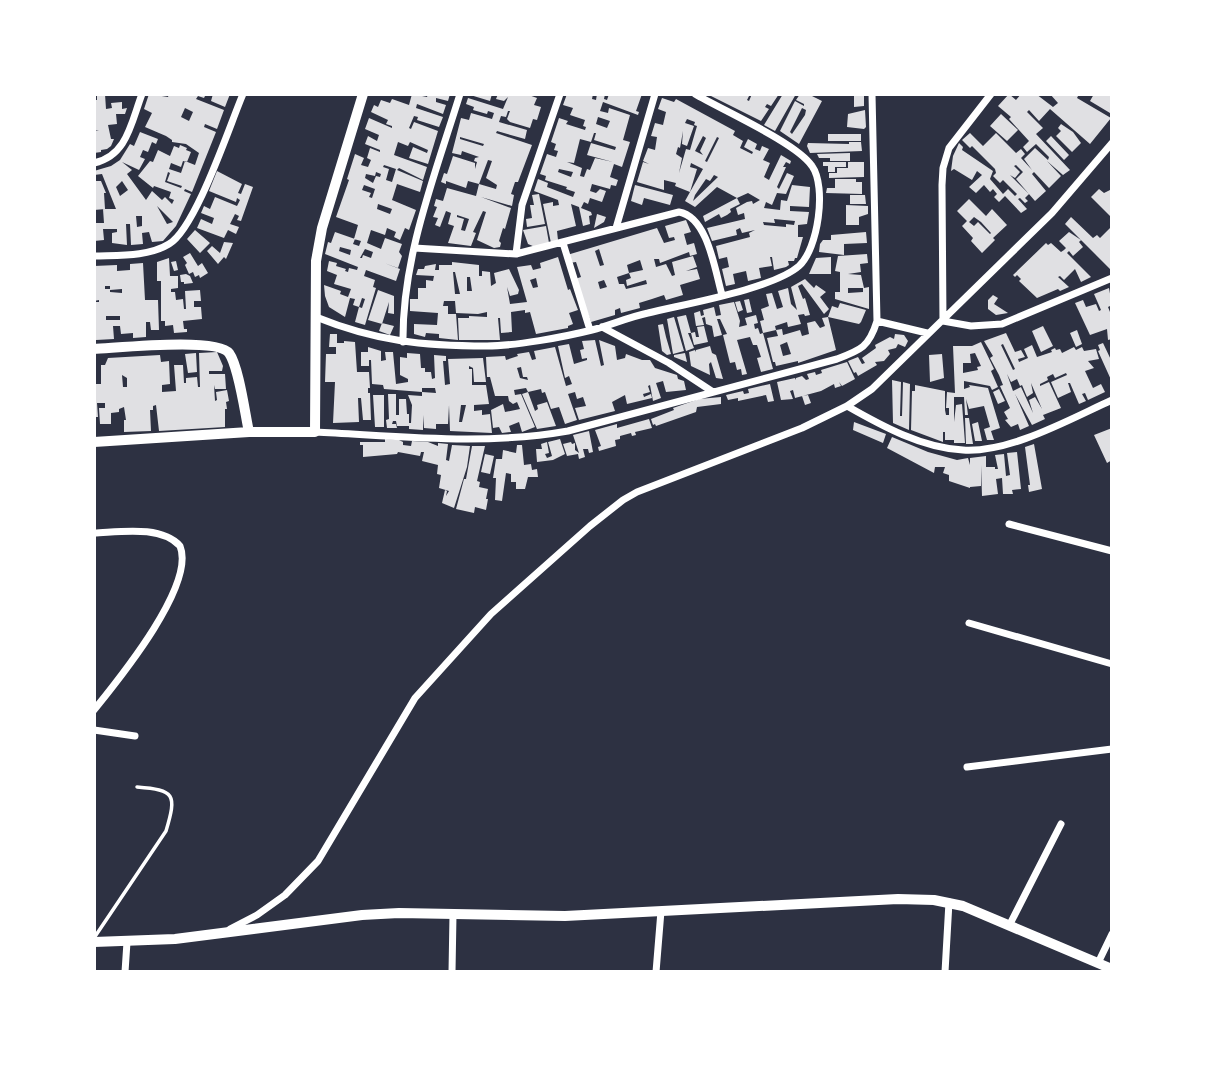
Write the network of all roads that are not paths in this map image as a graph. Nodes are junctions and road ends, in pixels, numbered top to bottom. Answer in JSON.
{"nodes":[{"id":1,"x":142,"y":94,"type":"edge"},
{"id":2,"x":243,"y":94,"type":"edge"},
{"id":3,"x":363,"y":94,"type":"edge"},
{"id":4,"x":460,"y":94,"type":"edge"},
{"id":5,"x":560,"y":94,"type":"edge"},
{"id":6,"x":654,"y":94,"type":"edge"},
{"id":7,"x":695,"y":94,"type":"edge"},
{"id":8,"x":873,"y":94,"type":"edge"},
{"id":9,"x":991,"y":94,"type":"edge"},
{"id":10,"x":1111,"y":143,"type":"edge"},
{"id":11,"x":94,"y":163,"type":"edge"},
{"id":12,"x":616,"y":228,"type":"junction"},
{"id":13,"x":563,"y":243,"type":"junction"},
{"id":14,"x":414,"y":248,"type":"junction"},
{"id":15,"x":516,"y":254,"type":"junction"},
{"id":16,"x":94,"y":256,"type":"edge"},
{"id":17,"x":1111,"y":278,"type":"edge"},
{"id":18,"x":722,"y":295,"type":"junction"},
{"id":19,"x":316,"y":317,"type":"junction"},
{"id":20,"x":943,"y":320,"type":"junction"},
{"id":21,"x":877,"y":321,"type":"junction"},
{"id":22,"x":601,"y":327,"type":"junction"},
{"id":23,"x":590,"y":330,"type":"junction"},
{"id":24,"x":927,"y":333,"type":"junction"},
{"id":25,"x":403,"y":342,"type":"junction"},
{"id":26,"x":94,"y":349,"type":"edge"},
{"id":27,"x":713,"y":392,"type":"junction"},
{"id":28,"x":1111,"y":400,"type":"edge"},
{"id":29,"x":846,"y":406,"type":"junction"},
{"id":30,"x":249,"y":432,"type":"junction"},
{"id":31,"x":315,"y":432,"type":"junction"},
{"id":32,"x":94,"y":442,"type":"edge"},
{"id":33,"x":1009,"y":524,"type":"dead end"},
{"id":34,"x":94,"y":533,"type":"edge"},
{"id":35,"x":1111,"y":551,"type":"edge"},
{"id":36,"x":969,"y":623,"type":"dead end"},
{"id":37,"x":1111,"y":664,"type":"edge"},
{"id":38,"x":94,"y":710,"type":"edge"},
{"id":39,"x":94,"y":730,"type":"edge"},
{"id":40,"x":135,"y":736,"type":"dead end"},
{"id":41,"x":1111,"y":750,"type":"edge"},
{"id":42,"x":967,"y":767,"type":"dead end"},
{"id":43,"x":137,"y":787,"type":"dead end"},
{"id":44,"x":1061,"y":824,"type":"dead end"},
{"id":45,"x":949,"y":902,"type":"junction"},
{"id":46,"x":661,"y":911,"type":"junction"},
{"id":47,"x":453,"y":915,"type":"junction"},
{"id":48,"x":1010,"y":924,"type":"junction"},
{"id":49,"x":224,"y":933,"type":"junction"},
{"id":50,"x":1111,"y":934,"type":"edge"},
{"id":51,"x":94,"y":940,"type":"edge"},
{"id":52,"x":127,"y":942,"type":"junction"},
{"id":53,"x":1098,"y":963,"type":"junction"},
{"id":54,"x":1111,"y":970,"type":"edge"},
{"id":55,"x":125,"y":971,"type":"edge"},
{"id":56,"x":452,"y":971,"type":"edge"},
{"id":57,"x":656,"y":971,"type":"edge"},
{"id":58,"x":945,"y":971,"type":"edge"}],
"edges":[{"from":1,"to":11,"type":"street"},
{"from":2,"to":16,"type":"street"},
{"from":3,"to":19,"type":"main road"},
{"from":4,"to":14,"type":"street"},
{"from":5,"to":15,"type":"street"},
{"from":6,"to":12,"type":"street"},
{"from":7,"to":18,"type":"street"},
{"from":8,"to":21,"type":"street"},
{"from":9,"to":20,"type":"street"},
{"from":10,"to":20,"type":"street"},
{"from":12,"to":13,"type":"street"},
{"from":12,"to":18,"type":"street"},
{"from":13,"to":15,"type":"street"},
{"from":13,"to":23,"type":"street"},
{"from":14,"to":15,"type":"street"},
{"from":14,"to":25,"type":"street"},
{"from":17,"to":20,"type":"street"},
{"from":18,"to":22,"type":"street"},
{"from":19,"to":25,"type":"street"},
{"from":19,"to":31,"type":"main road"},
{"from":20,"to":24,"type":"street"},
{"from":21,"to":24,"type":"street"},
{"from":21,"to":27,"type":"street"},
{"from":22,"to":23,"type":"street"},
{"from":22,"to":27,"type":"street"},
{"from":23,"to":25,"type":"street"},
{"from":24,"to":29,"type":"street"},
{"from":26,"to":30,"type":"main road"},
{"from":27,"to":31,"type":"street"},
{"from":28,"to":29,"type":"street"},
{"from":29,"to":49,"type":"street"},
{"from":30,"to":31,"type":"main road"},
{"from":30,"to":32,"type":"main road"},
{"from":33,"to":35,"type":"street"},
{"from":34,"to":38,"type":"street"},
{"from":36,"to":37,"type":"street"},
{"from":39,"to":40,"type":"street"},
{"from":41,"to":42,"type":"street"},
{"from":43,"to":51,"type":"lane"},
{"from":44,"to":48,"type":"street"},
{"from":45,"to":46,"type":"main road"},
{"from":45,"to":48,"type":"main road"},
{"from":45,"to":58,"type":"street"},
{"from":46,"to":47,"type":"main road"},
{"from":46,"to":57,"type":"street"},
{"from":47,"to":49,"type":"main road"},
{"from":47,"to":56,"type":"street"},
{"from":48,"to":53,"type":"main road"},
{"from":49,"to":52,"type":"main road"},
{"from":50,"to":53,"type":"street"},
{"from":51,"to":52,"type":"main road"},
{"from":52,"to":55,"type":"street"},
{"from":53,"to":54,"type":"main road"}]}
